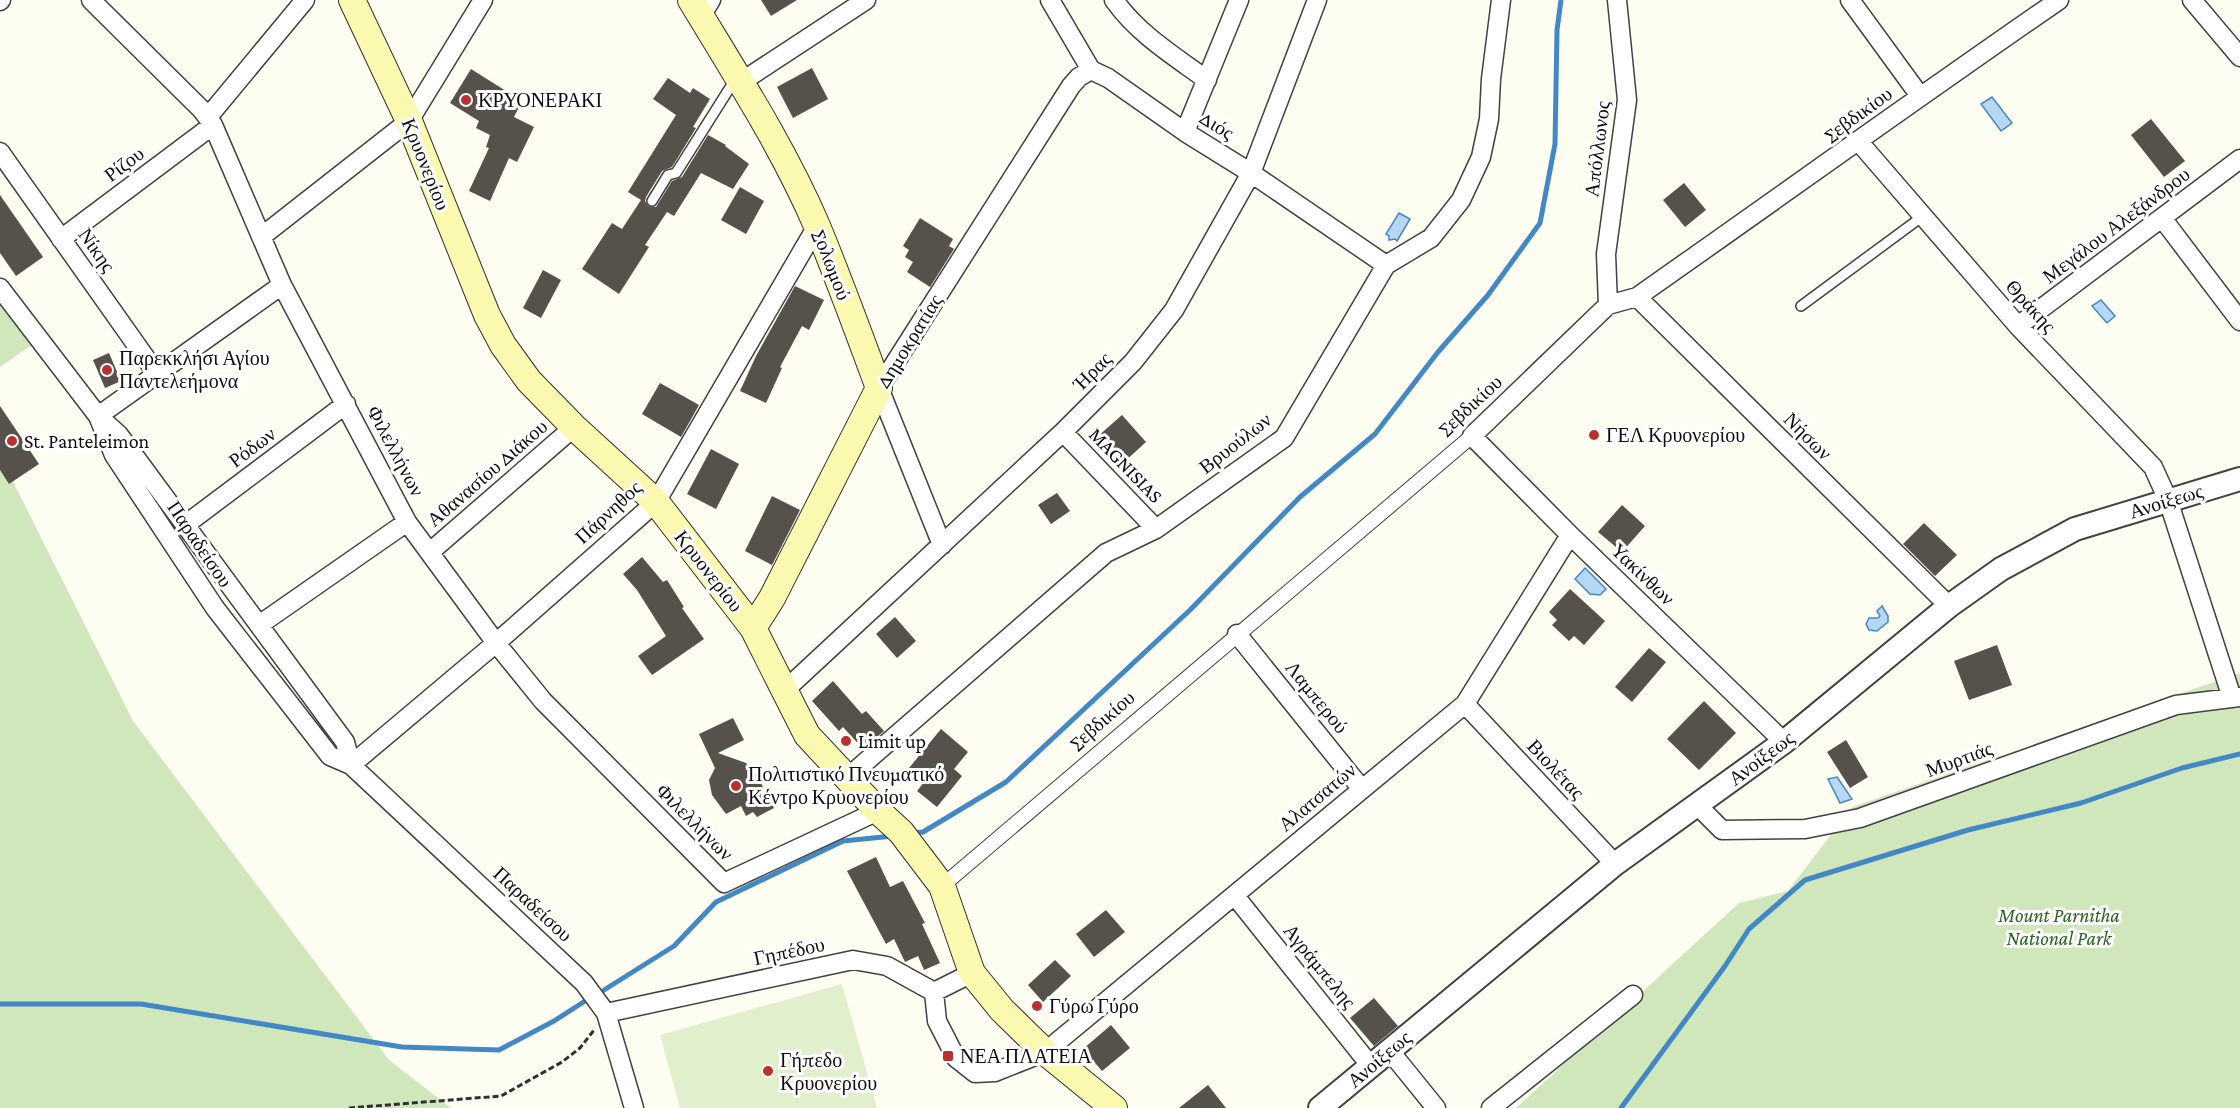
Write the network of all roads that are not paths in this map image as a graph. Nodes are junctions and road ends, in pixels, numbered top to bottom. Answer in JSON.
{"nodes":[{"id":1,"x":91,"y":0,"type":"edge"},
{"id":2,"x":305,"y":0,"type":"edge"},
{"id":3,"x":352,"y":0,"type":"edge"},
{"id":4,"x":483,"y":0,"type":"edge"},
{"id":5,"x":866,"y":0,"type":"edge"},
{"id":6,"x":1050,"y":0,"type":"edge"},
{"id":7,"x":1114,"y":0,"type":"edge"},
{"id":8,"x":1239,"y":0,"type":"edge"},
{"id":9,"x":1317,"y":0,"type":"edge"},
{"id":10,"x":1501,"y":0,"type":"edge"},
{"id":11,"x":1617,"y":0,"type":"edge"},
{"id":12,"x":1850,"y":0,"type":"edge"},
{"id":13,"x":2059,"y":0,"type":"edge"},
{"id":14,"x":2192,"y":0,"type":"edge"},
{"id":15,"x":701,"y":5,"type":"edge"},
{"id":16,"x":2240,"y":57,"type":"edge"},
{"id":17,"x":1091,"y":70,"type":"junction"},
{"id":18,"x":739,"y":79,"type":"junction"},
{"id":19,"x":1207,"y":80,"type":"junction"},
{"id":20,"x":1920,"y":96,"type":"junction"},
{"id":21,"x":210,"y":121,"type":"junction"},
{"id":22,"x":410,"y":121,"type":"junction"},
{"id":23,"x":1185,"y":132,"type":"junction"},
{"id":24,"x":1859,"y":142,"type":"junction"},
{"id":25,"x":0,"y":152,"type":"edge"},
{"id":26,"x":2240,"y":159,"type":"edge"},
{"id":27,"x":1251,"y":173,"type":"junction"},
{"id":28,"x":652,"y":201,"type":"dead end"},
{"id":29,"x":1923,"y":216,"type":"junction"},
{"id":30,"x":2162,"y":218,"type":"junction"},
{"id":31,"x":817,"y":226,"type":"junction"},
{"id":32,"x":261,"y":237,"type":"junction"},
{"id":33,"x":62,"y":239,"type":"junction"},
{"id":34,"x":1386,"y":265,"type":"junction"},
{"id":35,"x":282,"y":285,"type":"junction"},
{"id":36,"x":0,"y":288,"type":"edge"},
{"id":37,"x":1637,"y":297,"type":"junction"},
{"id":38,"x":1608,"y":304,"type":"junction"},
{"id":39,"x":1801,"y":306,"type":"dead end"},
{"id":40,"x":2240,"y":321,"type":"edge"},
{"id":41,"x":2018,"y":326,"type":"junction"},
{"id":42,"x":157,"y":374,"type":"junction"},
{"id":43,"x":879,"y":388,"type":"junction"},
{"id":44,"x":346,"y":404,"type":"junction"},
{"id":45,"x":98,"y":416,"type":"junction"},
{"id":46,"x":573,"y":427,"type":"junction"},
{"id":47,"x":1063,"y":432,"type":"junction"},
{"id":48,"x":1472,"y":436,"type":"junction"},
{"id":49,"x":2240,"y":478,"type":"edge"},
{"id":50,"x":2168,"y":500,"type":"junction"},
{"id":51,"x":656,"y":502,"type":"junction"},
{"id":52,"x":408,"y":522,"type":"junction"},
{"id":53,"x":185,"y":525,"type":"junction"},
{"id":54,"x":1156,"y":529,"type":"junction"},
{"id":55,"x":1570,"y":535,"type":"junction"},
{"id":56,"x":942,"y":545,"type":"junction"},
{"id":57,"x":430,"y":552,"type":"junction"},
{"id":58,"x":1948,"y":606,"type":"junction"},
{"id":59,"x":259,"y":625,"type":"junction"},
{"id":60,"x":753,"y":628,"type":"junction"},
{"id":61,"x":1237,"y":634,"type":"junction"},
{"id":62,"x":496,"y":643,"type":"junction"},
{"id":63,"x":784,"y":691,"type":"junction"},
{"id":64,"x":2236,"y":698,"type":"edge"},
{"id":65,"x":1465,"y":704,"type":"junction"},
{"id":66,"x":1784,"y":742,"type":"junction"},
{"id":67,"x":351,"y":765,"type":"junction"},
{"id":68,"x":847,"y":778,"type":"junction"},
{"id":69,"x":1361,"y":788,"type":"junction"},
{"id":70,"x":1697,"y":805,"type":"junction"},
{"id":71,"x":878,"y":811,"type":"junction"},
{"id":72,"x":1615,"y":864,"type":"junction"},
{"id":73,"x":942,"y":886,"type":"junction"},
{"id":74,"x":1235,"y":896,"type":"junction"},
{"id":75,"x":972,"y":973,"type":"junction"},
{"id":76,"x":934,"y":992,"type":"junction"},
{"id":77,"x":1633,"y":995,"type":"dead end"},
{"id":78,"x":606,"y":1013,"type":"junction"},
{"id":79,"x":1389,"y":1050,"type":"junction"},
{"id":80,"x":1045,"y":1052,"type":"junction"},
{"id":81,"x":1370,"y":1065,"type":"junction"},
{"id":82,"x":634,"y":1108,"type":"edge"},
{"id":83,"x":1114,"y":1108,"type":"edge"},
{"id":84,"x":1320,"y":1108,"type":"edge"},
{"id":85,"x":1436,"y":1108,"type":"edge"},
{"id":86,"x":1491,"y":1108,"type":"edge"}],
"edges":[{"from":1,"to":21,"type":"street","name":"Φιλελλήνων"},
{"from":2,"to":21,"type":"street","name":"Ρίζου"},
{"from":3,"to":22,"type":"main road","name":"Κρυονερίου"},
{"from":4,"to":22,"type":"street"},
{"from":5,"to":18,"type":"street"},
{"from":6,"to":17,"type":"street"},
{"from":7,"to":19,"type":"street"},
{"from":8,"to":19,"type":"street"},
{"from":9,"to":27,"type":"street","name":"Ήρας"},
{"from":10,"to":34,"type":"street","name":"Βρυούλων"},
{"from":11,"to":38,"type":"street","name":"Απόλλωνος"},
{"from":12,"to":20,"type":"street"},
{"from":13,"to":20,"type":"street","name":"Σεβδικίου"},
{"from":14,"to":16,"type":"street"},
{"from":15,"to":18,"type":"main road","name":"Σολωμού"},
{"from":17,"to":23,"type":"street","name":"Διός"},
{"from":17,"to":43,"type":"street","name":"Δημοκρατίας"},
{"from":18,"to":28,"type":"lane"},
{"from":18,"to":31,"type":"main road","name":"Σολωμού"},
{"from":19,"to":23,"type":"street"},
{"from":20,"to":24,"type":"street","name":"Σεβδικίου"},
{"from":21,"to":32,"type":"street","name":"Φιλελλήνων"},
{"from":21,"to":33,"type":"street","name":"Ρίζου"},
{"from":22,"to":32,"type":"street"},
{"from":22,"to":46,"type":"main road","name":"Κρυονερίου"},
{"from":23,"to":27,"type":"street","name":"Διός"},
{"from":24,"to":29,"type":"street","name":"Θράκης"},
{"from":24,"to":37,"type":"street","name":"Σεβδικίου"},
{"from":25,"to":33,"type":"street","name":"Νίκης"},
{"from":26,"to":30,"type":"street","name":"Μεγάλου Αλεξάνδρου"},
{"from":27,"to":34,"type":"street","name":"Διός"},
{"from":27,"to":47,"type":"street","name":"Ήρας"},
{"from":29,"to":39,"type":"lane"},
{"from":29,"to":41,"type":"street","name":"Θράκης"},
{"from":30,"to":40,"type":"street"},
{"from":30,"to":41,"type":"street","name":"Μεγάλου Αλεξάνδρου"},
{"from":31,"to":43,"type":"main road","name":"Σολωμού"},
{"from":31,"to":51,"type":"street","name":"Πάρνηθος"},
{"from":32,"to":35,"type":"street","name":"Φιλελλήνων"},
{"from":33,"to":42,"type":"street","name":"Νίκης"},
{"from":34,"to":54,"type":"street","name":"Βρυούλων"},
{"from":35,"to":42,"type":"street"},
{"from":35,"to":44,"type":"street","name":"Φιλελλήνων"},
{"from":36,"to":45,"type":"street","name":"Παραδείσου"},
{"from":37,"to":38,"type":"street","name":"Σεβδικίου"},
{"from":37,"to":58,"type":"street","name":"Νήσων"},
{"from":38,"to":48,"type":"street","name":"Σεβδικίου"},
{"from":41,"to":50,"type":"street","name":"Θράκης"},
{"from":42,"to":45,"type":"street"},
{"from":43,"to":56,"type":"street","name":"Σολωμού"},
{"from":43,"to":60,"type":"main road","name":"Δημοκρατίας"},
{"from":44,"to":52,"type":"street","name":"Φιλελλήνων"},
{"from":44,"to":53,"type":"street","name":"Ρόδων"},
{"from":45,"to":53,"type":"street","name":"Παραδείσου"},
{"from":45,"to":67,"type":"street","name":"Παραδείσου"},
{"from":46,"to":51,"type":"main road","name":"Κρυονερίου"},
{"from":46,"to":57,"type":"street","name":"Αθανασίου Διάκου"},
{"from":47,"to":54,"type":"street","name":"MAGNISIAS"},
{"from":47,"to":56,"type":"street","name":"Ήρας"},
{"from":48,"to":55,"type":"street","name":"Υακίνθων"},
{"from":48,"to":61,"type":"street","name":"Σεβδικίου"},
{"from":49,"to":50,"type":"street","name":"Ανοίξεως"},
{"from":50,"to":58,"type":"street","name":"Ανοίξεως"},
{"from":50,"to":64,"type":"street","name":"Θράκης"},
{"from":51,"to":60,"type":"main road","name":"Κρυονερίου"},
{"from":51,"to":62,"type":"street","name":"Πάρνηθος"},
{"from":52,"to":57,"type":"street","name":"Φιλελλήνων"},
{"from":52,"to":59,"type":"street","name":"Αθανασίου Διάκου"},
{"from":53,"to":59,"type":"street","name":"Παραδείσου"},
{"from":54,"to":68,"type":"street","name":"Βρυούλων"},
{"from":55,"to":65,"type":"street","name":"Αλατσατών"},
{"from":55,"to":66,"type":"street","name":"Υακίνθων"},
{"from":56,"to":63,"type":"street","name":"Ήρας"},
{"from":57,"to":62,"type":"street","name":"Φιλελλήνων"},
{"from":58,"to":66,"type":"street","name":"Ανοίξεως"},
{"from":59,"to":67,"type":"street","name":"Παραδείσου"},
{"from":60,"to":63,"type":"main road","name":"Κρυονερίου"},
{"from":61,"to":69,"type":"street","name":"Λαμπερού"},
{"from":61,"to":73,"type":"street","name":"Σεβδικίου"},
{"from":62,"to":67,"type":"street","name":"Πάρνηθος"},
{"from":62,"to":71,"type":"street","name":"Φιλελλήνων"},
{"from":63,"to":68,"type":"main road","name":"Κρυονερίου"},
{"from":64,"to":70,"type":"street","name":"Μυρτιάς"},
{"from":65,"to":69,"type":"street","name":"Αλατσατών"},
{"from":65,"to":72,"type":"street","name":"Βιολέτας"},
{"from":66,"to":70,"type":"street","name":"Ανοίξεως"},
{"from":67,"to":78,"type":"street","name":"Παραδείσου"},
{"from":68,"to":71,"type":"main road","name":"Κρυονερίου"},
{"from":69,"to":74,"type":"street","name":"Αλατσατών"},
{"from":70,"to":72,"type":"street","name":"Ανοίξεως"},
{"from":71,"to":73,"type":"main road","name":"Κρυονερίου"},
{"from":72,"to":79,"type":"street","name":"Ανοίξεως"},
{"from":73,"to":75,"type":"main road","name":"Κρυονερίου"},
{"from":74,"to":80,"type":"street","name":"Αλατσατών"},
{"from":74,"to":81,"type":"street","name":"Αγράμπελης"},
{"from":75,"to":76,"type":"street"},
{"from":75,"to":80,"type":"main road","name":"Κρυονερίου"},
{"from":76,"to":78,"type":"street","name":"Γηπέδου"},
{"from":76,"to":80,"type":"street","name":"Αλατσατών"},
{"from":77,"to":86,"type":"street"},
{"from":78,"to":82,"type":"street","name":"Παραδείσου"},
{"from":79,"to":81,"type":"street","name":"Ανοίξεως"},
{"from":79,"to":85,"type":"street"},
{"from":80,"to":83,"type":"main road","name":"Κρυονερίου"},
{"from":81,"to":84,"type":"street","name":"Ανοίξεως"}]}
